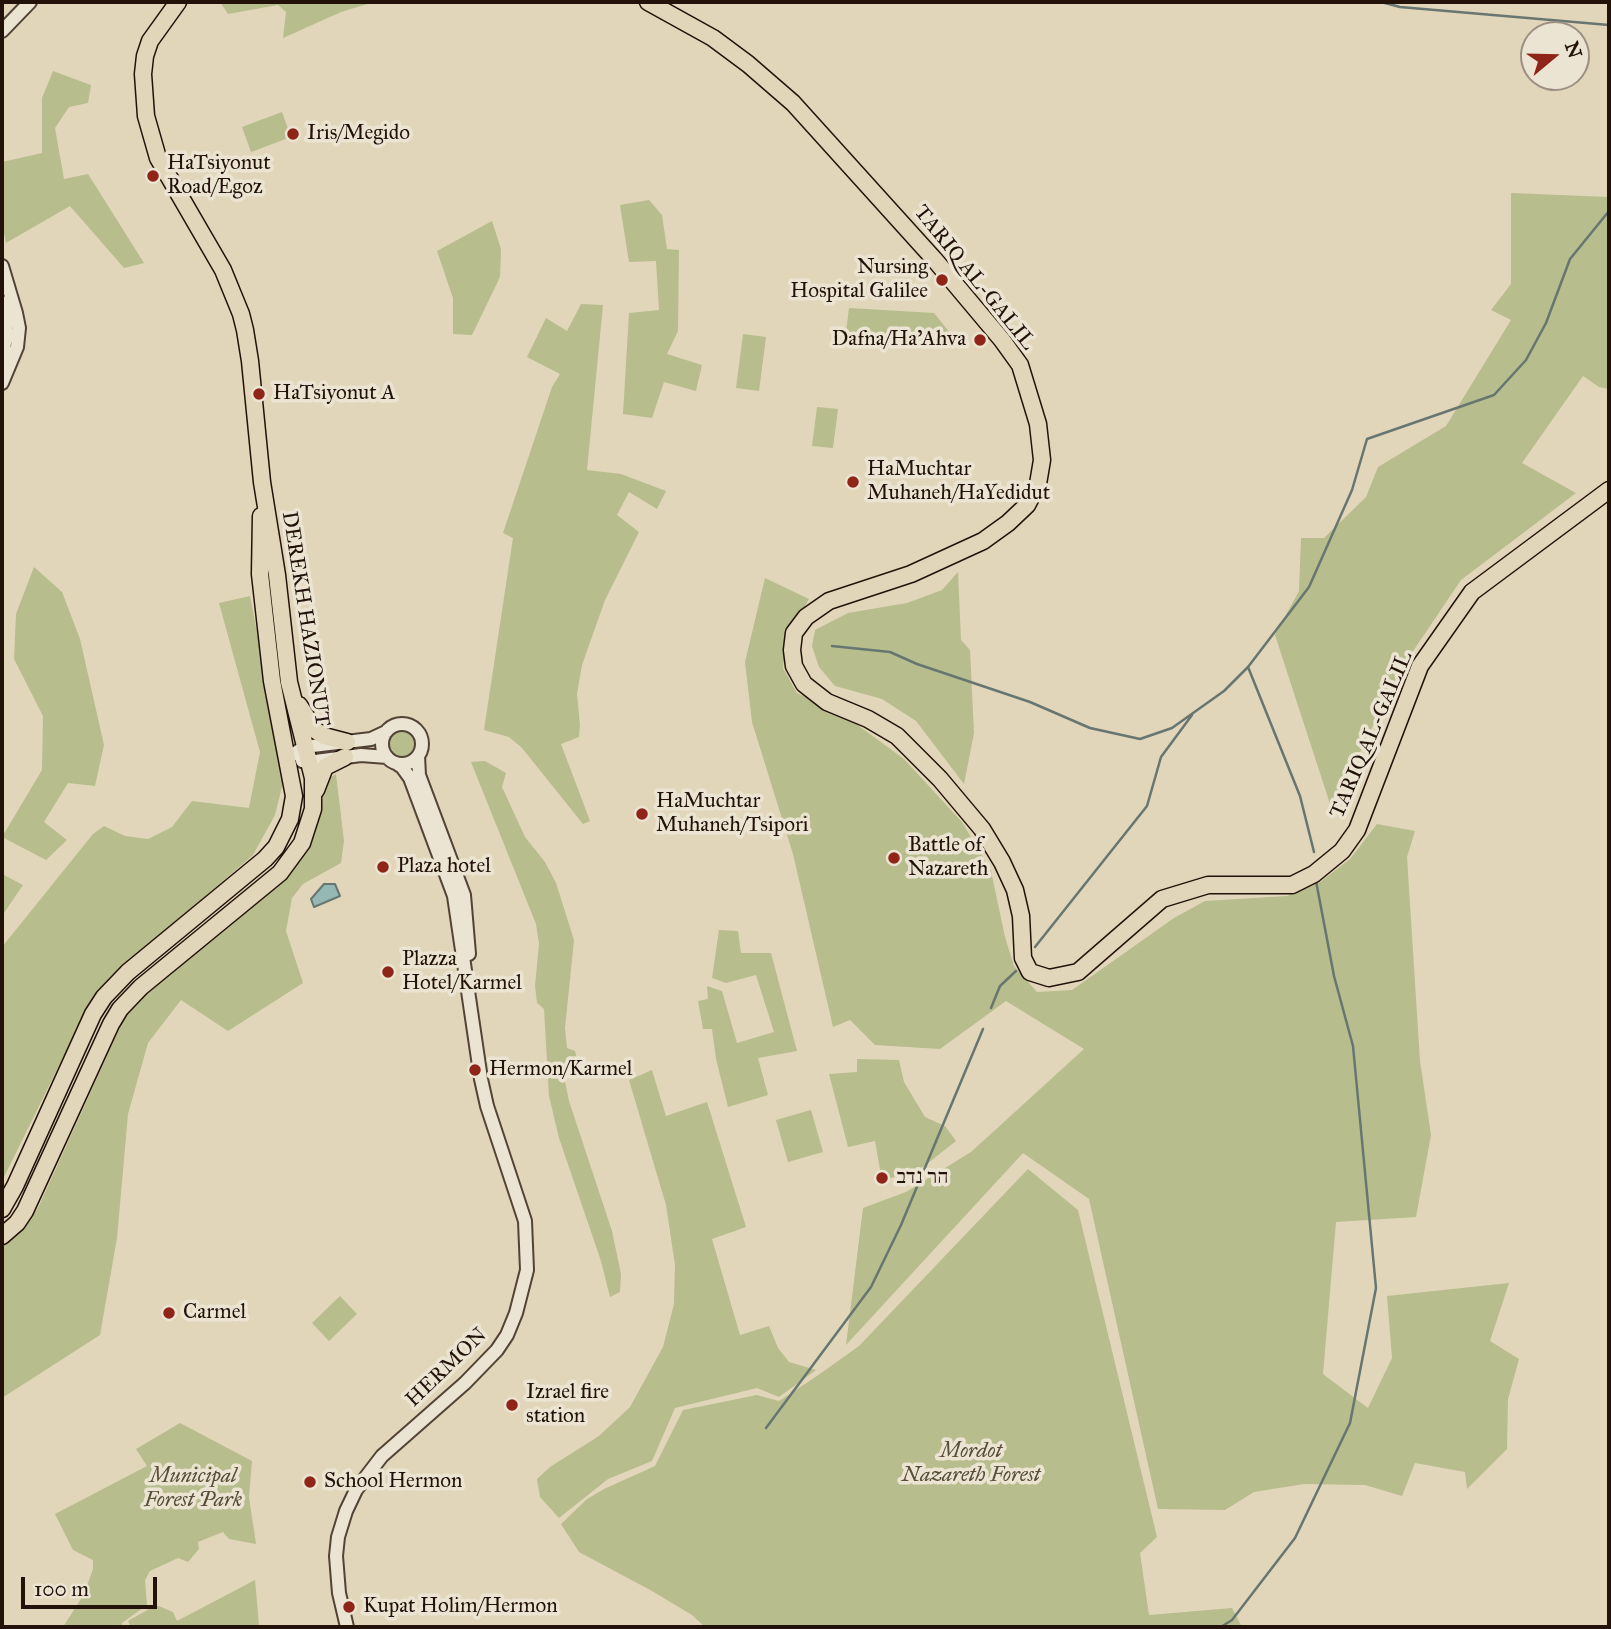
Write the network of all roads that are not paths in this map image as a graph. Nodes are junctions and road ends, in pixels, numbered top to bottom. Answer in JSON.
{"nodes":[{"id":1,"x":17,"y":2,"type":"edge"},
{"id":2,"x":30,"y":2,"type":"edge"},
{"id":3,"x":178,"y":2,"type":"edge"},
{"id":4,"x":648,"y":2,"type":"edge"},
{"id":5,"x":2,"y":18,"type":"edge"},
{"id":6,"x":2,"y":31,"type":"edge"},
{"id":7,"x":2,"y":266,"type":"edge"},
{"id":8,"x":2,"y":302,"type":"edge"},
{"id":9,"x":2,"y":357,"type":"edge"},
{"id":10,"x":2,"y":383,"type":"edge"},
{"id":11,"x":262,"y":482,"type":"junction"},
{"id":12,"x":1609,"y":490,"type":"edge"},
{"id":13,"x":291,"y":690,"type":"junction"},
{"id":14,"x":386,"y":732,"type":"junction"},
{"id":15,"x":346,"y":750,"type":"junction"},
{"id":16,"x":306,"y":755,"type":"junction"},
{"id":17,"x":418,"y":756,"type":"junction"},
{"id":18,"x":288,"y":758,"type":"junction"},
{"id":19,"x":391,"y":760,"type":"junction"},
{"id":20,"x":315,"y":796,"type":"junction"},
{"id":21,"x":469,"y":993,"type":"junction"},
{"id":22,"x":2,"y":1209,"type":"edge"},
{"id":23,"x":2,"y":1236,"type":"edge"},
{"id":24,"x":347,"y":1627,"type":"edge"}],
"edges":[{"from":1,"to":5,"type":"street"},
{"from":2,"to":6,"type":"street"},
{"from":3,"to":11,"type":"main road","name":"DEREKH HAZIONUT"},
{"from":4,"to":12,"type":"main road","name":"TARIQ AL-GALIL"},
{"from":7,"to":10,"type":"street"},
{"from":8,"to":9,"type":"street"},
{"from":11,"to":13,"type":"main road","name":"DEREKH HAZIONUT"},
{"from":11,"to":18,"type":"main road","name":"DEREKH HAZIONUT"},
{"from":13,"to":15,"type":"main road"},
{"from":13,"to":16,"type":"main road","name":"DEREKH HAZIONUT"},
{"from":14,"to":15,"type":"street"},
{"from":14,"to":17,"type":"street"},
{"from":14,"to":19,"type":"street"},
{"from":15,"to":16,"type":"street"},
{"from":15,"to":19,"type":"street"},
{"from":15,"to":20,"type":"main road"},
{"from":16,"to":18,"type":"street"},
{"from":16,"to":20,"type":"main road","name":"DEREKH HAZIONUT"},
{"from":17,"to":19,"type":"street"},
{"from":17,"to":21,"type":"street","name":"HERMON"},
{"from":18,"to":22,"type":"main road","name":"DEREKH HAZIONUT"},
{"from":19,"to":21,"type":"street","name":"HERMON"},
{"from":20,"to":23,"type":"main road","name":"DEREKH HAZIONUT"},
{"from":21,"to":24,"type":"street","name":"HERMON"}]}
